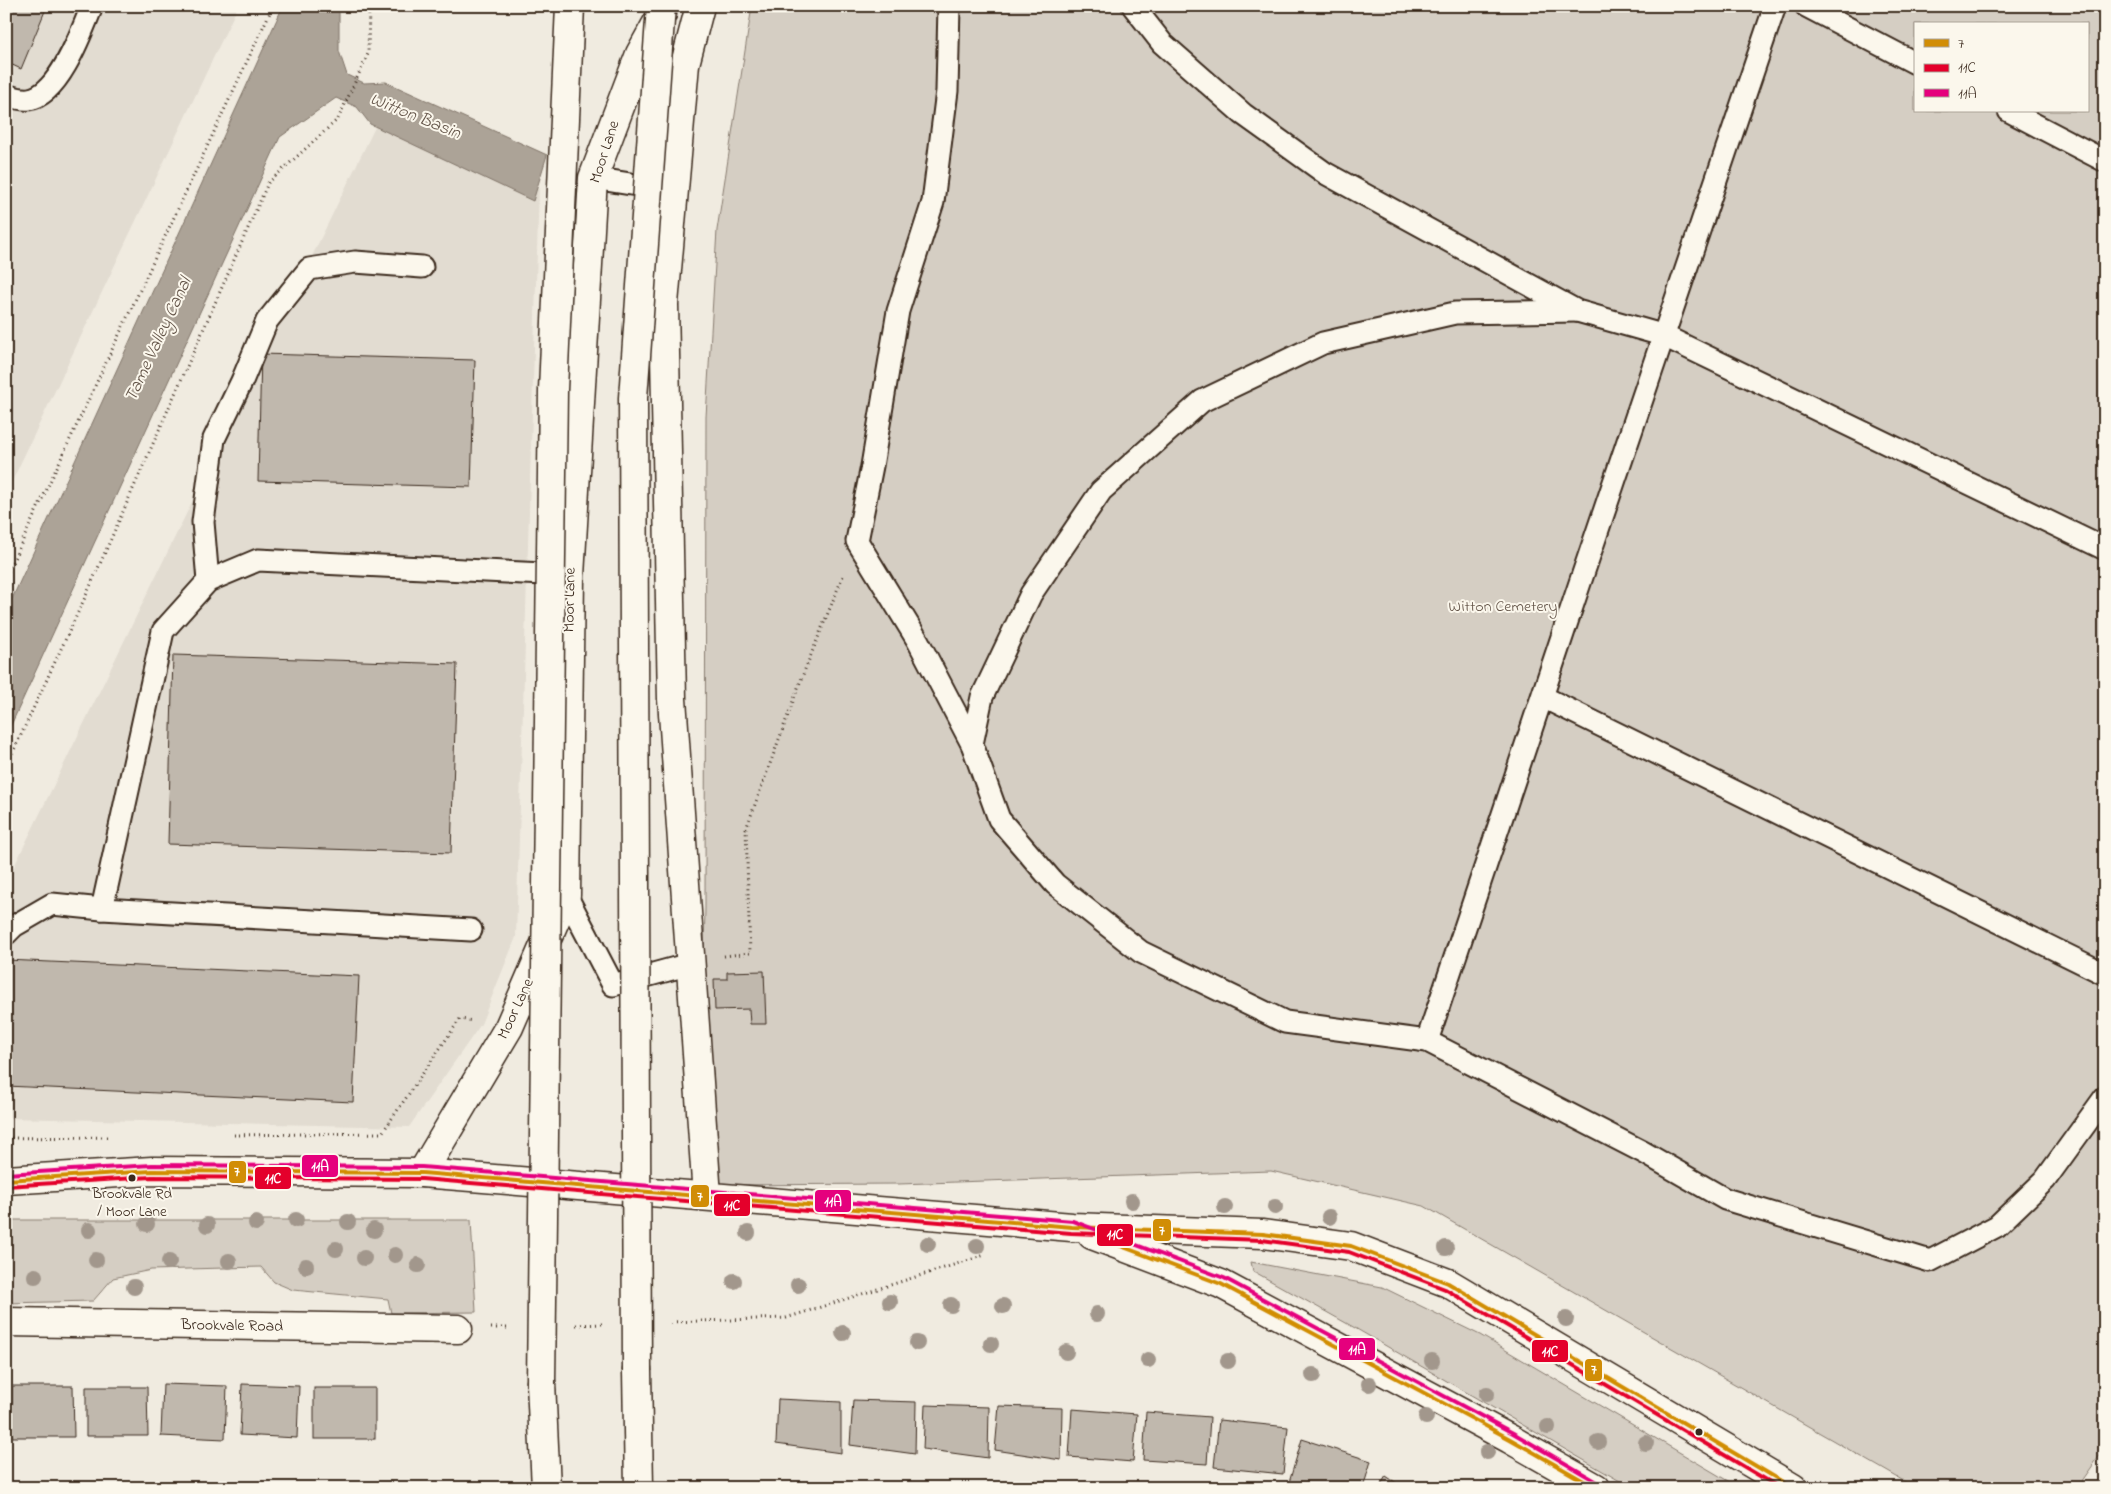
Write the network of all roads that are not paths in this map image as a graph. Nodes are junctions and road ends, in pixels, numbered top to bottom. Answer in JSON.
{"nodes":[{"id":1,"x":92,"y":6,"type":"edge"},
{"id":2,"x":570,"y":6,"type":"edge"},
{"id":3,"x":660,"y":6,"type":"edge"},
{"id":4,"x":667,"y":6,"type":"edge"},
{"id":5,"x":700,"y":6,"type":"edge"},
{"id":6,"x":949,"y":6,"type":"edge"},
{"id":7,"x":1133,"y":6,"type":"edge"},
{"id":8,"x":1775,"y":6,"type":"edge"},
{"id":9,"x":1806,"y":6,"type":"edge"},
{"id":10,"x":1914,"y":61,"type":"edge"},
{"id":11,"x":6,"y":95,"type":"edge"},
{"id":12,"x":2011,"y":112,"type":"edge"},
{"id":13,"x":2105,"y":160,"type":"edge"},
{"id":14,"x":593,"y":178,"type":"junction"},
{"id":15,"x":674,"y":190,"type":"junction"},
{"id":16,"x":422,"y":267,"type":"dead end"},
{"id":17,"x":1577,"y":311,"type":"junction"},
{"id":18,"x":1662,"y":335,"type":"junction"},
{"id":19,"x":2105,"y":549,"type":"edge"},
{"id":20,"x":570,"y":576,"type":"junction"},
{"id":21,"x":208,"y":581,"type":"junction"},
{"id":22,"x":1543,"y":697,"type":"junction"},
{"id":23,"x":972,"y":744,"type":"junction"},
{"id":24,"x":566,"y":895,"type":"junction"},
{"id":25,"x":102,"y":909,"type":"junction"},
{"id":26,"x":471,"y":930,"type":"dead end"},
{"id":27,"x":6,"y":934,"type":"edge"},
{"id":28,"x":690,"y":964,"type":"junction"},
{"id":29,"x":2105,"y":974,"type":"edge"},
{"id":30,"x":1427,"y":1041,"type":"junction"},
{"id":31,"x":2105,"y":1097,"type":"edge"},
{"id":32,"x":422,"y":1173,"type":"junction"},
{"id":33,"x":6,"y":1180,"type":"edge"},
{"id":34,"x":707,"y":1196,"type":"junction"},
{"id":35,"x":1072,"y":1227,"type":"junction"},
{"id":36,"x":6,"y":1322,"type":"edge"},
{"id":37,"x":458,"y":1329,"type":"road end"},
{"id":38,"x":546,"y":1488,"type":"edge"},
{"id":39,"x":639,"y":1488,"type":"edge"},
{"id":40,"x":1596,"y":1488,"type":"edge"},
{"id":41,"x":1793,"y":1488,"type":"edge"}],
"edges":[{"from":1,"to":11,"type":"lane"},
{"from":2,"to":38,"type":"main road","bridge":true},
{"from":3,"to":39,"type":"main road","bridge":true},
{"from":4,"to":14,"type":"main road","name":"Moor Lane"},
{"from":5,"to":15,"type":"main road"},
{"from":6,"to":23,"type":"lane"},
{"from":7,"to":17,"type":"lane"},
{"from":8,"to":18,"type":"lane"},
{"from":9,"to":10,"type":"lane"},
{"from":12,"to":13,"type":"lane"},
{"from":14,"to":15,"type":"lane"},
{"from":14,"to":20,"type":"main road","name":"Moor Lane"},
{"from":15,"to":28,"type":"main road"},
{"from":16,"to":21,"type":"lane"},
{"from":17,"to":18,"type":"lane"},
{"from":17,"to":23,"type":"lane"},
{"from":18,"to":19,"type":"lane"},
{"from":18,"to":22,"type":"lane"},
{"from":20,"to":21,"type":"lane"},
{"from":20,"to":24,"type":"main road","name":"Moor Lane"},
{"from":21,"to":25,"type":"lane"},
{"from":22,"to":29,"type":"lane"},
{"from":22,"to":30,"type":"lane"},
{"from":23,"to":30,"type":"lane"},
{"from":24,"to":28,"type":"lane"},
{"from":24,"to":32,"type":"main road","name":"Moor Lane"},
{"from":25,"to":26,"type":"lane"},
{"from":25,"to":27,"type":"lane"},
{"from":28,"to":34,"type":"main road"},
{"from":30,"to":31,"type":"lane"},
{"from":32,"to":33,"type":"main road"},
{"from":32,"to":34,"type":"main road"},
{"from":34,"to":35,"type":"main road"},
{"from":35,"to":40,"type":"main road"},
{"from":35,"to":41,"type":"main road"},
{"from":36,"to":37,"type":"main road","name":"Brookvale Road"}]}
